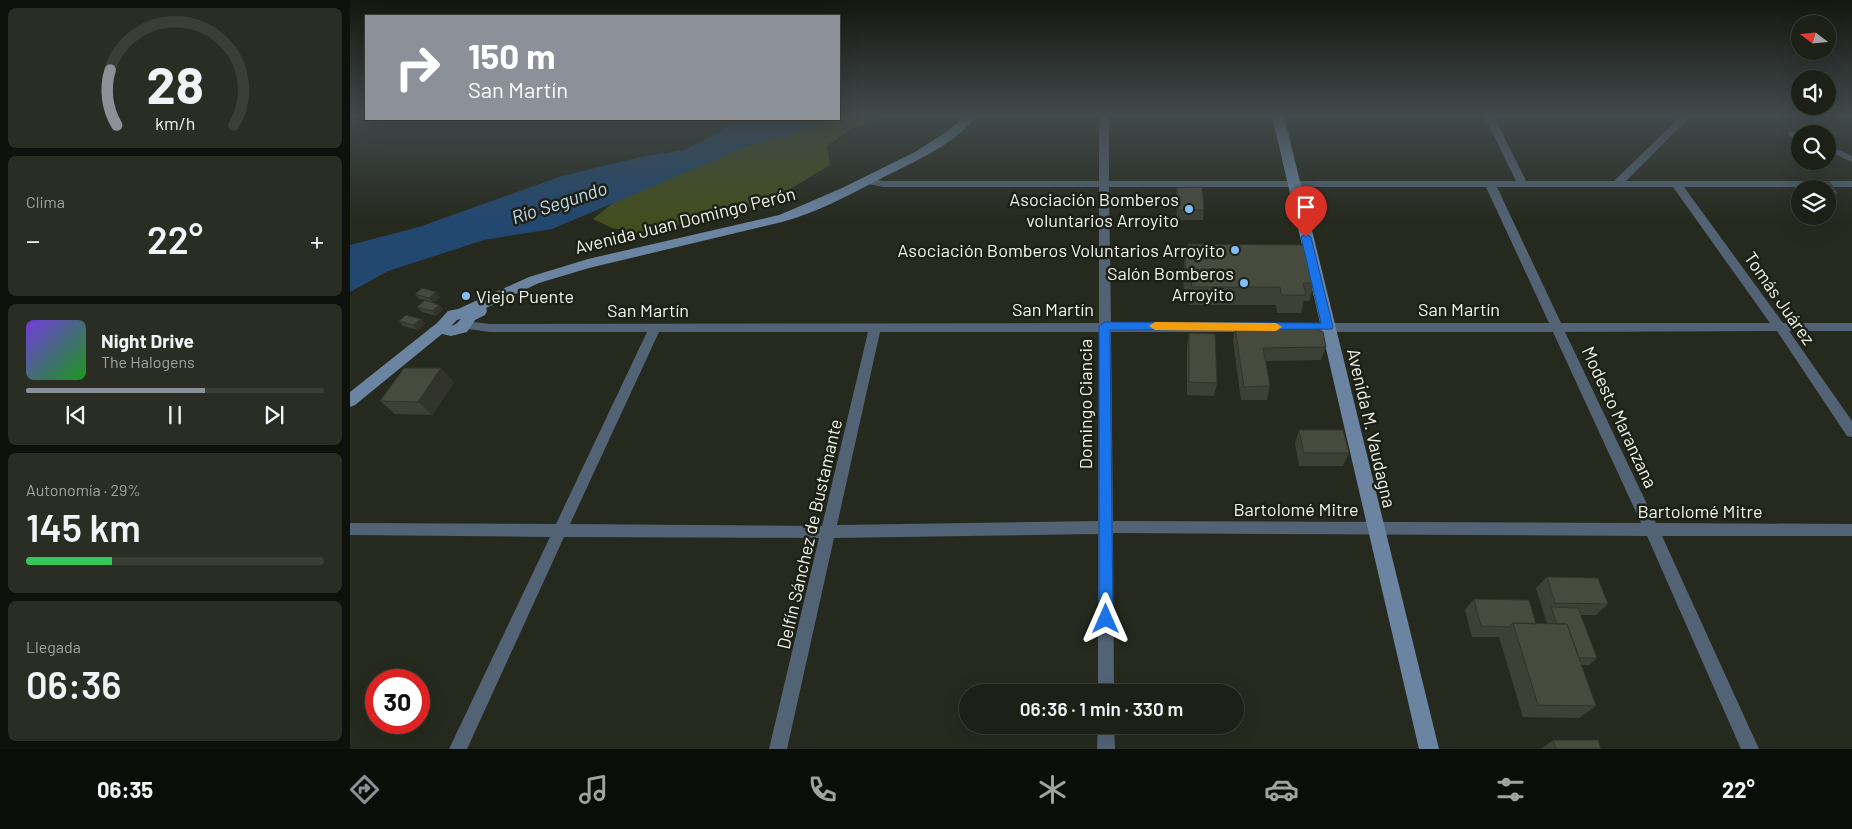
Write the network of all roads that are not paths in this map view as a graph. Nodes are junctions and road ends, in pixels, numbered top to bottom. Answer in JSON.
{"nodes":[{"id":1,"x":923,"y":151,"type":"edge"},
{"id":2,"x":1105,"y":151,"type":"edge"},
{"id":3,"x":1286,"y":151,"type":"edge"},
{"id":4,"x":1506,"y":151,"type":"edge"},
{"id":5,"x":1651,"y":151,"type":"edge"},
{"id":6,"x":1836,"y":151,"type":"edge"},
{"id":7,"x":1852,"y":158,"type":"edge"},
{"id":8,"x":866,"y":181,"type":"junction"},
{"id":9,"x":1293,"y":183,"type":"junction"},
{"id":10,"x":1105,"y":184,"type":"junction"},
{"id":11,"x":1490,"y":184,"type":"junction"},
{"id":12,"x":1523,"y":184,"type":"junction"},
{"id":13,"x":1852,"y":184,"type":"edge"},
{"id":14,"x":1616,"y":185,"type":"junction"},
{"id":15,"x":1677,"y":185,"type":"junction"},
{"id":16,"x":465,"y":319,"type":"junction"},
{"id":17,"x":1105,"y":326,"type":"junction"},
{"id":18,"x":655,"y":327,"type":"junction"},
{"id":19,"x":875,"y":327,"type":"junction"},
{"id":20,"x":1328,"y":327,"type":"junction"},
{"id":21,"x":1558,"y":327,"type":"junction"},
{"id":22,"x":1780,"y":327,"type":"junction"},
{"id":23,"x":1852,"y":328,"type":"edge"},
{"id":24,"x":350,"y":401,"type":"edge"},
{"id":25,"x":1852,"y":432,"type":"edge"},
{"id":26,"x":1106,"y":527,"type":"junction"},
{"id":27,"x":1375,"y":528,"type":"junction"},
{"id":28,"x":350,"y":529,"type":"edge"},
{"id":29,"x":1652,"y":530,"type":"junction"},
{"id":30,"x":1852,"y":530,"type":"edge"},
{"id":31,"x":560,"y":531,"type":"junction"},
{"id":32,"x":829,"y":532,"type":"junction"},
{"id":33,"x":1106,"y":684,"type":"edge"},
{"id":34,"x":1106,"y":734,"type":"edge"},
{"id":35,"x":458,"y":749,"type":"edge"},
{"id":36,"x":778,"y":749,"type":"edge"},
{"id":37,"x":1106,"y":749,"type":"edge"},
{"id":38,"x":1429,"y":749,"type":"edge"},
{"id":39,"x":1750,"y":749,"type":"edge"}],
"edges":[{"from":1,"to":8,"type":"main road","name":"Avenida Juan Domingo Perón"},
{"from":2,"to":10,"type":"street","name":"Domingo Ciancia"},
{"from":3,"to":9,"type":"main road","name":"Avenida M. Vaudagna"},
{"from":4,"to":12,"type":"street"},
{"from":5,"to":14,"type":"street"},
{"from":6,"to":7,"type":"lane"},
{"from":8,"to":10,"type":"street"},
{"from":8,"to":16,"type":"main road","name":"Avenida Juan Domingo Perón"},
{"from":9,"to":10,"type":"street"},
{"from":9,"to":11,"type":"street"},
{"from":9,"to":20,"type":"main road","name":"Avenida M. Vaudagna"},
{"from":10,"to":17,"type":"street","name":"Domingo Ciancia"},
{"from":11,"to":12,"type":"street"},
{"from":11,"to":21,"type":"street","name":"Modesto Maranzana"},
{"from":12,"to":14,"type":"street"},
{"from":13,"to":15,"type":"street"},
{"from":14,"to":15,"type":"street"},
{"from":15,"to":22,"type":"street","name":"Tomás Juárez"},
{"from":16,"to":18,"type":"street","name":"San Martín"},
{"from":16,"to":24,"type":"main road","name":"Avenida Juan Domingo Perón"},
{"from":17,"to":19,"type":"street","name":"San Martín"},
{"from":17,"to":20,"type":"street","name":"San Martín"},
{"from":17,"to":26,"type":"street","name":"Domingo Ciancia"},
{"from":18,"to":19,"type":"street","name":"San Martín"},
{"from":18,"to":31,"type":"street"},
{"from":19,"to":32,"type":"street","name":"Delfín Sánchez de Bustamante"},
{"from":20,"to":21,"type":"street","name":"San Martín"},
{"from":20,"to":27,"type":"main road","name":"Avenida M. Vaudagna"},
{"from":21,"to":22,"type":"street","name":"San Martín"},
{"from":21,"to":29,"type":"street","name":"Modesto Maranzana"},
{"from":22,"to":23,"type":"street","name":"San Martín"},
{"from":22,"to":25,"type":"street","name":"Tomás Juárez"},
{"from":26,"to":27,"type":"street","name":"Bartolomé Mitre"},
{"from":26,"to":32,"type":"street","name":"Bartolomé Mitre"},
{"from":26,"to":33,"type":"street","name":"Domingo Ciancia"},
{"from":27,"to":29,"type":"street","name":"Bartolomé Mitre"},
{"from":27,"to":38,"type":"main road","name":"Avenida M. Vaudagna"},
{"from":28,"to":31,"type":"street","name":"Bartolomé Mitre"},
{"from":29,"to":30,"type":"street","name":"Bartolomé Mitre"},
{"from":29,"to":39,"type":"street","name":"Modesto Maranzana"},
{"from":31,"to":32,"type":"street","name":"Bartolomé Mitre"},
{"from":31,"to":35,"type":"street"},
{"from":32,"to":36,"type":"street","name":"Delfín Sánchez de Bustamante"},
{"from":34,"to":37,"type":"street"}]}
